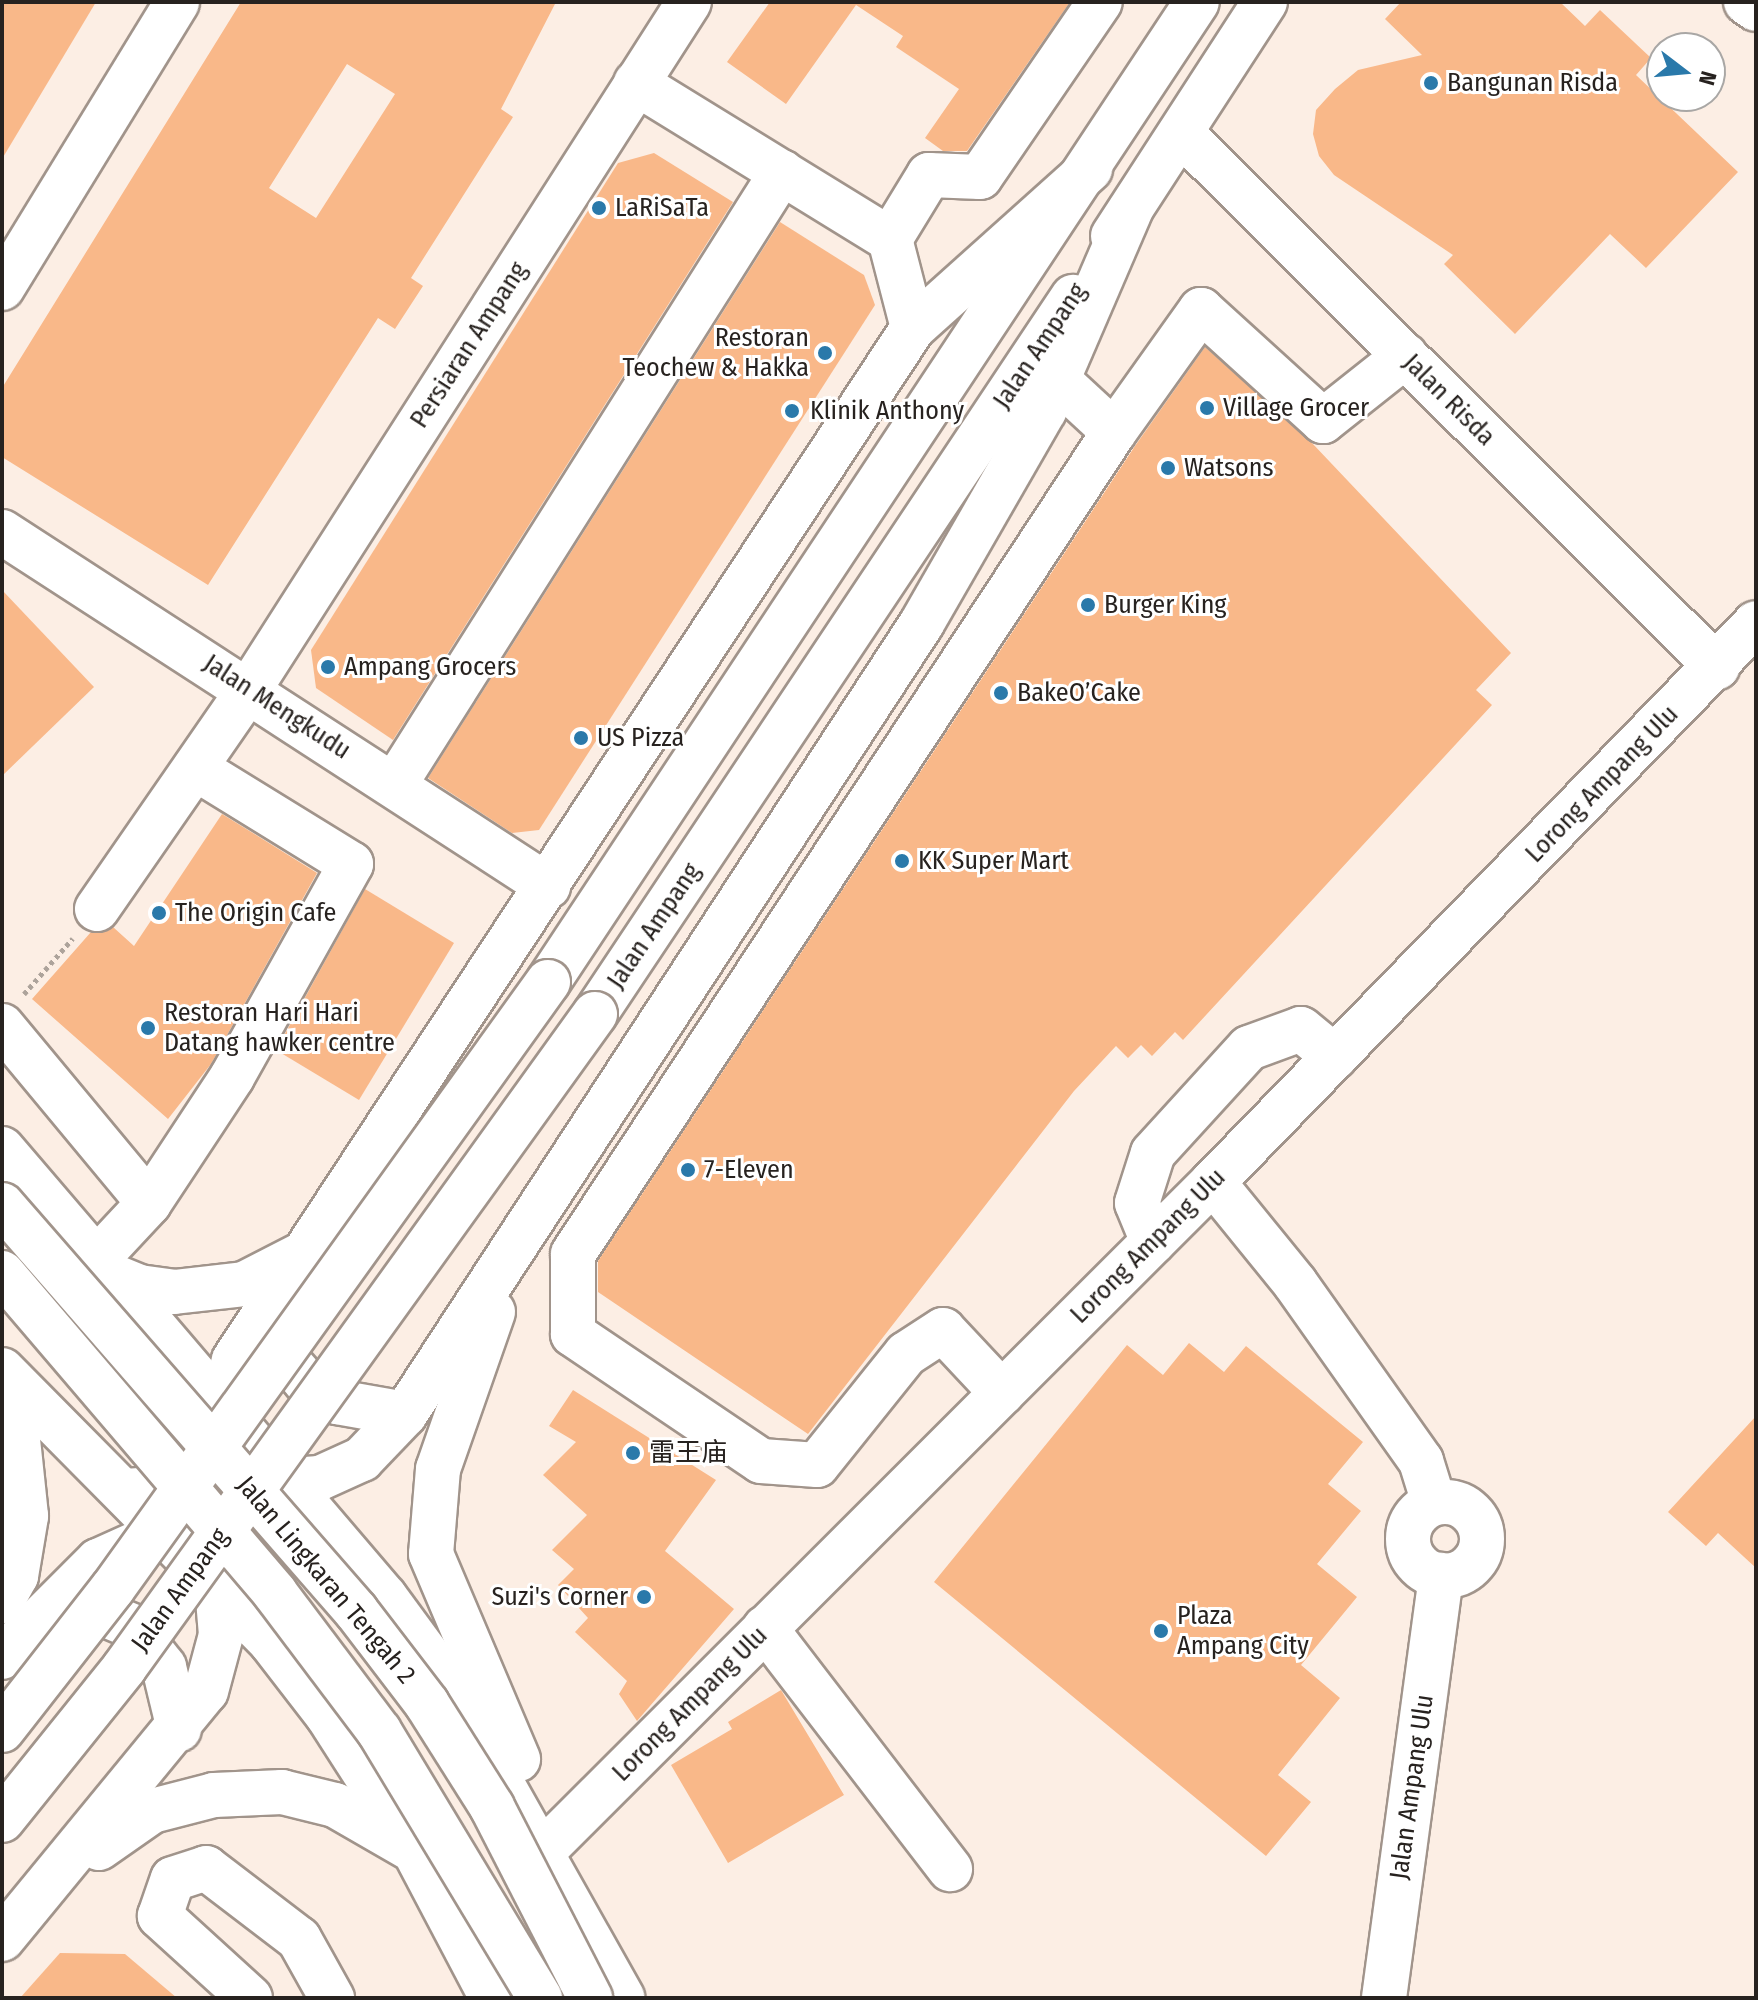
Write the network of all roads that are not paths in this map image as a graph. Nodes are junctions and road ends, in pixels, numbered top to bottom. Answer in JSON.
{"nodes":[{"id":1,"x":177,"y":2,"type":"edge"},
{"id":2,"x":689,"y":2,"type":"edge"},
{"id":3,"x":1100,"y":2,"type":"edge"},
{"id":4,"x":1197,"y":2,"type":"edge"},
{"id":5,"x":1265,"y":2,"type":"edge"},
{"id":6,"x":1746,"y":2,"type":"edge"},
{"id":7,"x":1756,"y":9,"type":"edge"},
{"id":8,"x":636,"y":83,"type":"junction"},
{"id":9,"x":1181,"y":133,"type":"junction"},
{"id":10,"x":1090,"y":169,"type":"junction"},
{"id":11,"x":782,"y":172,"type":"junction"},
{"id":12,"x":1130,"y":211,"type":"junction"},
{"id":13,"x":890,"y":239,"type":"junction"},
{"id":14,"x":2,"y":288,"type":"edge"},
{"id":15,"x":913,"y":328,"type":"junction"},
{"id":16,"x":1405,"y":356,"type":"junction"},
{"id":17,"x":1059,"y":381,"type":"junction"},
{"id":18,"x":1114,"y":432,"type":"junction"},
{"id":19,"x":2,"y":532,"type":"edge"},
{"id":20,"x":1753,"y":635,"type":"edge"},
{"id":21,"x":1717,"y":667,"type":"junction"},
{"id":22,"x":250,"y":688,"type":"junction"},
{"id":23,"x":195,"y":768,"type":"junction"},
{"id":24,"x":395,"y":784,"type":"junction"},
{"id":25,"x":548,"y":886,"type":"junction"},
{"id":26,"x":97,"y":909,"type":"road end"},
{"id":27,"x":10,"y":1013,"type":"edge"},
{"id":28,"x":1335,"y":1057,"type":"junction"},
{"id":29,"x":2,"y":1149,"type":"edge"},
{"id":30,"x":1213,"y":1182,"type":"junction"},
{"id":31,"x":149,"y":1203,"type":"junction"},
{"id":32,"x":2,"y":1205,"type":"edge"},
{"id":33,"x":1153,"y":1242,"type":"junction"},
{"id":34,"x":515,"y":1249,"type":"junction"},
{"id":35,"x":304,"y":1254,"type":"junction"},
{"id":36,"x":100,"y":1267,"type":"junction"},
{"id":37,"x":2,"y":1273,"type":"edge"},
{"id":38,"x":134,"y":1307,"type":"junction"},
{"id":39,"x":267,"y":1309,"type":"junction"},
{"id":40,"x":189,"y":1373,"type":"junction"},
{"id":41,"x":18,"y":1388,"type":"edge"},
{"id":42,"x":1002,"y":1393,"type":"junction"},
{"id":43,"x":222,"y":1411,"type":"junction"},
{"id":44,"x":405,"y":1414,"type":"junction"},
{"id":45,"x":284,"y":1483,"type":"junction"},
{"id":46,"x":125,"y":1491,"type":"junction"},
{"id":47,"x":216,"y":1504,"type":"junction"},
{"id":48,"x":161,"y":1532,"type":"junction"},
{"id":49,"x":342,"y":1549,"type":"junction"},
{"id":50,"x":218,"y":1589,"type":"junction"},
{"id":51,"x":2,"y":1601,"type":"edge"},
{"id":52,"x":53,"y":1603,"type":"junction"},
{"id":53,"x":765,"y":1628,"type":"junction"},
{"id":54,"x":271,"y":1642,"type":"junction"},
{"id":55,"x":2,"y":1657,"type":"edge"},
{"id":56,"x":435,"y":1665,"type":"junction"},
{"id":57,"x":328,"y":1716,"type":"junction"},
{"id":58,"x":179,"y":1729,"type":"junction"},
{"id":59,"x":2,"y":1730,"type":"edge"},
{"id":60,"x":2,"y":1820,"type":"edge"},
{"id":61,"x":538,"y":1840,"type":"junction"},
{"id":62,"x":414,"y":1850,"type":"junction"},
{"id":63,"x":950,"y":1869,"type":"dead end"},
{"id":64,"x":57,"y":1876,"type":"junction"},
{"id":65,"x":2,"y":1939,"type":"edge"},
{"id":66,"x":226,"y":1990,"type":"edge"},
{"id":67,"x":332,"y":1998,"type":"edge"},
{"id":68,"x":492,"y":1998,"type":"edge"},
{"id":69,"x":540,"y":1998,"type":"edge"},
{"id":70,"x":590,"y":1998,"type":"edge"},
{"id":71,"x":623,"y":1998,"type":"edge"},
{"id":72,"x":1384,"y":1998,"type":"edge"}],
"edges":[{"from":1,"to":14,"type":"main road"},
{"from":2,"to":8,"type":"main road","name":"Persiaran Ampang"},
{"from":3,"to":13,"type":"main road"},
{"from":4,"to":10,"type":"main road"},
{"from":5,"to":9,"type":"main road","name":"Jalan Ampang"},
{"from":6,"to":7,"type":"main road"},
{"from":8,"to":11,"type":"main road"},
{"from":8,"to":22,"type":"main road","name":"Persiaran Ampang"},
{"from":9,"to":12,"type":"main road","name":"Jalan Ampang"},
{"from":9,"to":16,"type":"main road","name":"Jalan Risda"},
{"from":10,"to":15,"type":"main road"},
{"from":10,"to":59,"type":"main road","bridge":true},
{"from":11,"to":13,"type":"main road"},
{"from":11,"to":24,"type":"main road"},
{"from":12,"to":17,"type":"main road"},
{"from":12,"to":60,"type":"main road","name":"Jalan Ampang","bridge":true},
{"from":13,"to":15,"type":"main road"},
{"from":15,"to":25,"type":"main road"},
{"from":16,"to":18,"type":"main road"},
{"from":16,"to":21,"type":"main road","name":"Jalan Risda"},
{"from":17,"to":18,"type":"main road"},
{"from":17,"to":34,"type":"main road"},
{"from":18,"to":42,"type":"main road"},
{"from":19,"to":22,"type":"main road","name":"Jalan Mengkudu"},
{"from":20,"to":21,"type":"main road","name":"Lorong Ampang Ulu"},
{"from":21,"to":28,"type":"main road","name":"Lorong Ampang Ulu"},
{"from":22,"to":23,"type":"main road","name":"Persiaran Ampang"},
{"from":22,"to":24,"type":"main road","name":"Jalan Mengkudu"},
{"from":23,"to":26,"type":"main road","name":"Persiaran Ampang"},
{"from":23,"to":31,"type":"main road"},
{"from":24,"to":25,"type":"main road","name":"Jalan Mengkudu"},
{"from":25,"to":35,"type":"main road"},
{"from":27,"to":31,"type":"main road"},
{"from":28,"to":30,"type":"main road","name":"Lorong Ampang Ulu"},
{"from":28,"to":33,"type":"main road"},
{"from":29,"to":36,"type":"main road"},
{"from":30,"to":33,"type":"main road","name":"Lorong Ampang Ulu"},
{"from":30,"to":72,"type":"main road","name":"Jalan Ampang Ulu"},
{"from":31,"to":36,"type":"main road"},
{"from":32,"to":70,"type":"main road","name":"Jalan Lingkaran Tengah 2","bridge":true},
{"from":33,"to":42,"type":"main road","name":"Lorong Ampang Ulu"},
{"from":34,"to":44,"type":"main road"},
{"from":34,"to":61,"type":"main road"},
{"from":35,"to":36,"type":"main road"},
{"from":35,"to":39,"type":"main road"},
{"from":36,"to":38,"type":"main road"},
{"from":37,"to":69,"type":"main road","name":"Jalan Lingkaran Tengah 2","bridge":true},
{"from":38,"to":40,"type":"main road"},
{"from":38,"to":41,"type":"main road"},
{"from":39,"to":43,"type":"main road"},
{"from":39,"to":44,"type":"main road"},
{"from":40,"to":43,"type":"main road"},
{"from":40,"to":47,"type":"main road"},
{"from":41,"to":46,"type":"main road"},
{"from":41,"to":51,"type":"main road"},
{"from":42,"to":53,"type":"main road","name":"Lorong Ampang Ulu"},
{"from":43,"to":45,"type":"main road"},
{"from":43,"to":47,"type":"main road"},
{"from":44,"to":45,"type":"main road"},
{"from":45,"to":47,"type":"main road"},
{"from":45,"to":49,"type":"main road"},
{"from":46,"to":47,"type":"main road"},
{"from":46,"to":48,"type":"main road"},
{"from":47,"to":48,"type":"main road"},
{"from":47,"to":49,"type":"main road"},
{"from":47,"to":50,"type":"main road"},
{"from":47,"to":54,"type":"main road"},
{"from":48,"to":50,"type":"main road"},
{"from":48,"to":52,"type":"main road"},
{"from":49,"to":56,"type":"main road"},
{"from":50,"to":54,"type":"main road"},
{"from":50,"to":58,"type":"main road"},
{"from":52,"to":55,"type":"main road"},
{"from":52,"to":58,"type":"main road"},
{"from":53,"to":61,"type":"main road","name":"Lorong Ampang Ulu"},
{"from":53,"to":63,"type":"main road"},
{"from":54,"to":57,"type":"main road"},
{"from":56,"to":57,"type":"main road"},
{"from":56,"to":61,"type":"main road"},
{"from":57,"to":62,"type":"main road"},
{"from":58,"to":64,"type":"main road"},
{"from":61,"to":71,"type":"main road"},
{"from":62,"to":64,"type":"main road"},
{"from":62,"to":68,"type":"main road"},
{"from":64,"to":65,"type":"main road"},
{"from":66,"to":67,"type":"main road"}]}
